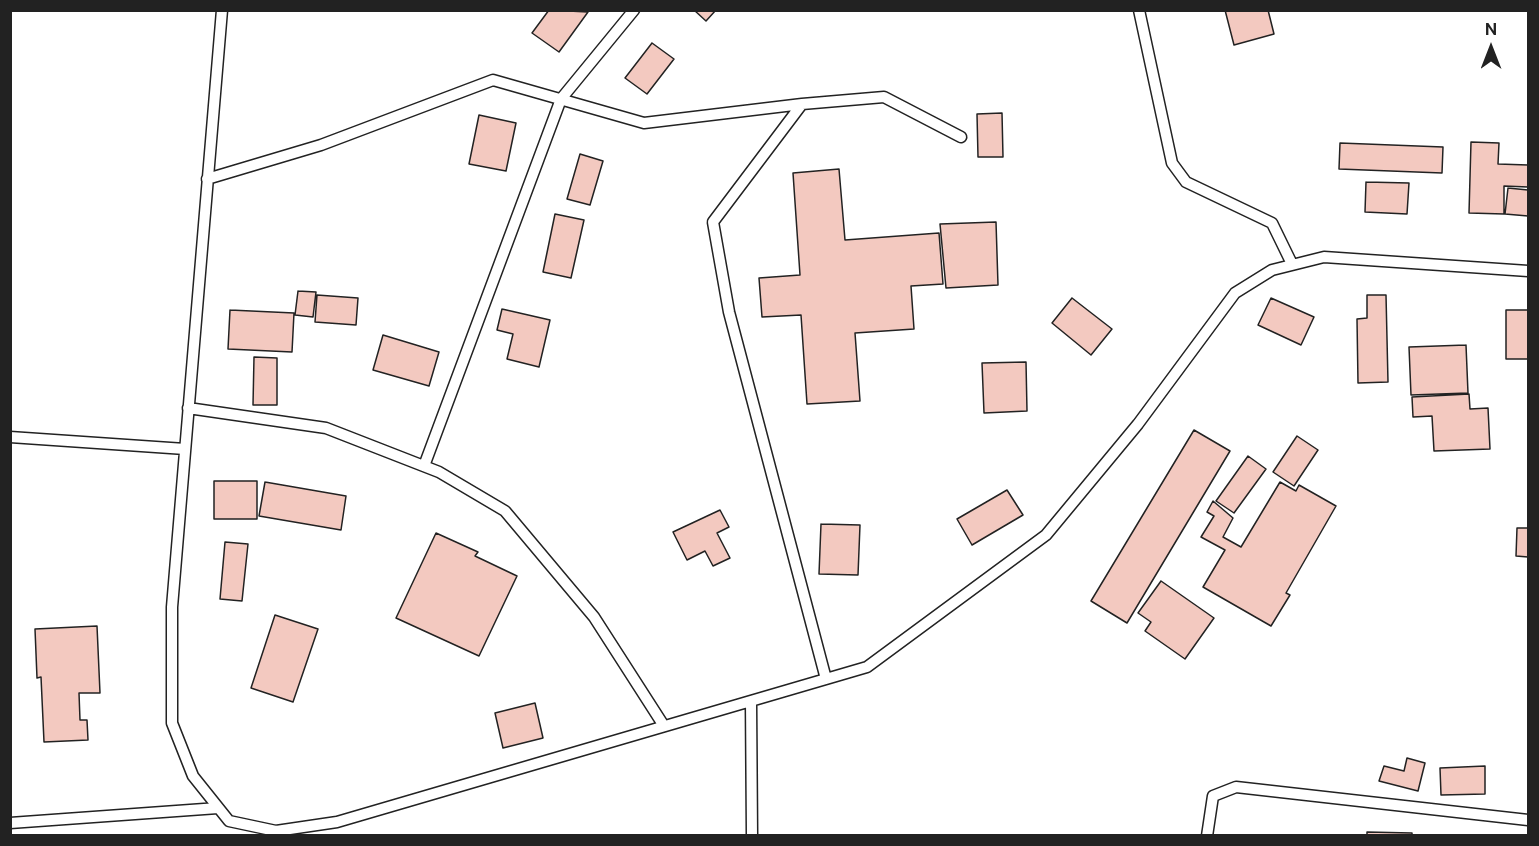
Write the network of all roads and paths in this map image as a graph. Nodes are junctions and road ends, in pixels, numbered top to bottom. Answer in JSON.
{"nodes":[{"id":1,"x":222,"y":10,"type":"edge"},
{"id":2,"x":634,"y":10,"type":"edge"},
{"id":3,"x":1139,"y":10,"type":"edge"},
{"id":4,"x":561,"y":99,"type":"junction"},
{"id":5,"x":802,"y":104,"type":"junction"},
{"id":6,"x":962,"y":137,"type":"dead end"},
{"id":7,"x":207,"y":179,"type":"junction"},
{"id":8,"x":1292,"y":264,"type":"junction"},
{"id":9,"x":1528,"y":271,"type":"edge"},
{"id":10,"x":188,"y":408,"type":"junction"},
{"id":11,"x":10,"y":437,"type":"edge"},
{"id":12,"x":185,"y":449,"type":"junction"},
{"id":13,"x":424,"y":466,"type":"junction"},
{"id":14,"x":826,"y":679,"type":"junction"},
{"id":15,"x":751,"y":701,"type":"junction"},
{"id":16,"x":664,"y":726,"type":"junction"},
{"id":17,"x":218,"y":808,"type":"junction"},
{"id":18,"x":1528,"y":820,"type":"edge"},
{"id":19,"x":10,"y":823,"type":"edge"},
{"id":20,"x":752,"y":836,"type":"edge"},
{"id":21,"x":1207,"y":836,"type":"edge"}],
"edges":[{"from":1,"to":7,"type":"lane"},
{"from":2,"to":4,"type":"lane"},
{"from":3,"to":8,"type":"lane"},
{"from":4,"to":5,"type":"lane"},
{"from":4,"to":7,"type":"lane"},
{"from":4,"to":13,"type":"lane"},
{"from":5,"to":6,"type":"lane"},
{"from":5,"to":14,"type":"lane"},
{"from":7,"to":10,"type":"lane"},
{"from":8,"to":9,"type":"lane"},
{"from":8,"to":14,"type":"lane"},
{"from":10,"to":12,"type":"lane"},
{"from":10,"to":13,"type":"lane"},
{"from":11,"to":12,"type":"lane"},
{"from":12,"to":17,"type":"lane"},
{"from":13,"to":16,"type":"lane"},
{"from":14,"to":15,"type":"lane"},
{"from":15,"to":16,"type":"lane"},
{"from":15,"to":20,"type":"lane"},
{"from":16,"to":17,"type":"lane"},
{"from":17,"to":19,"type":"lane"},
{"from":18,"to":21,"type":"lane"}]}
